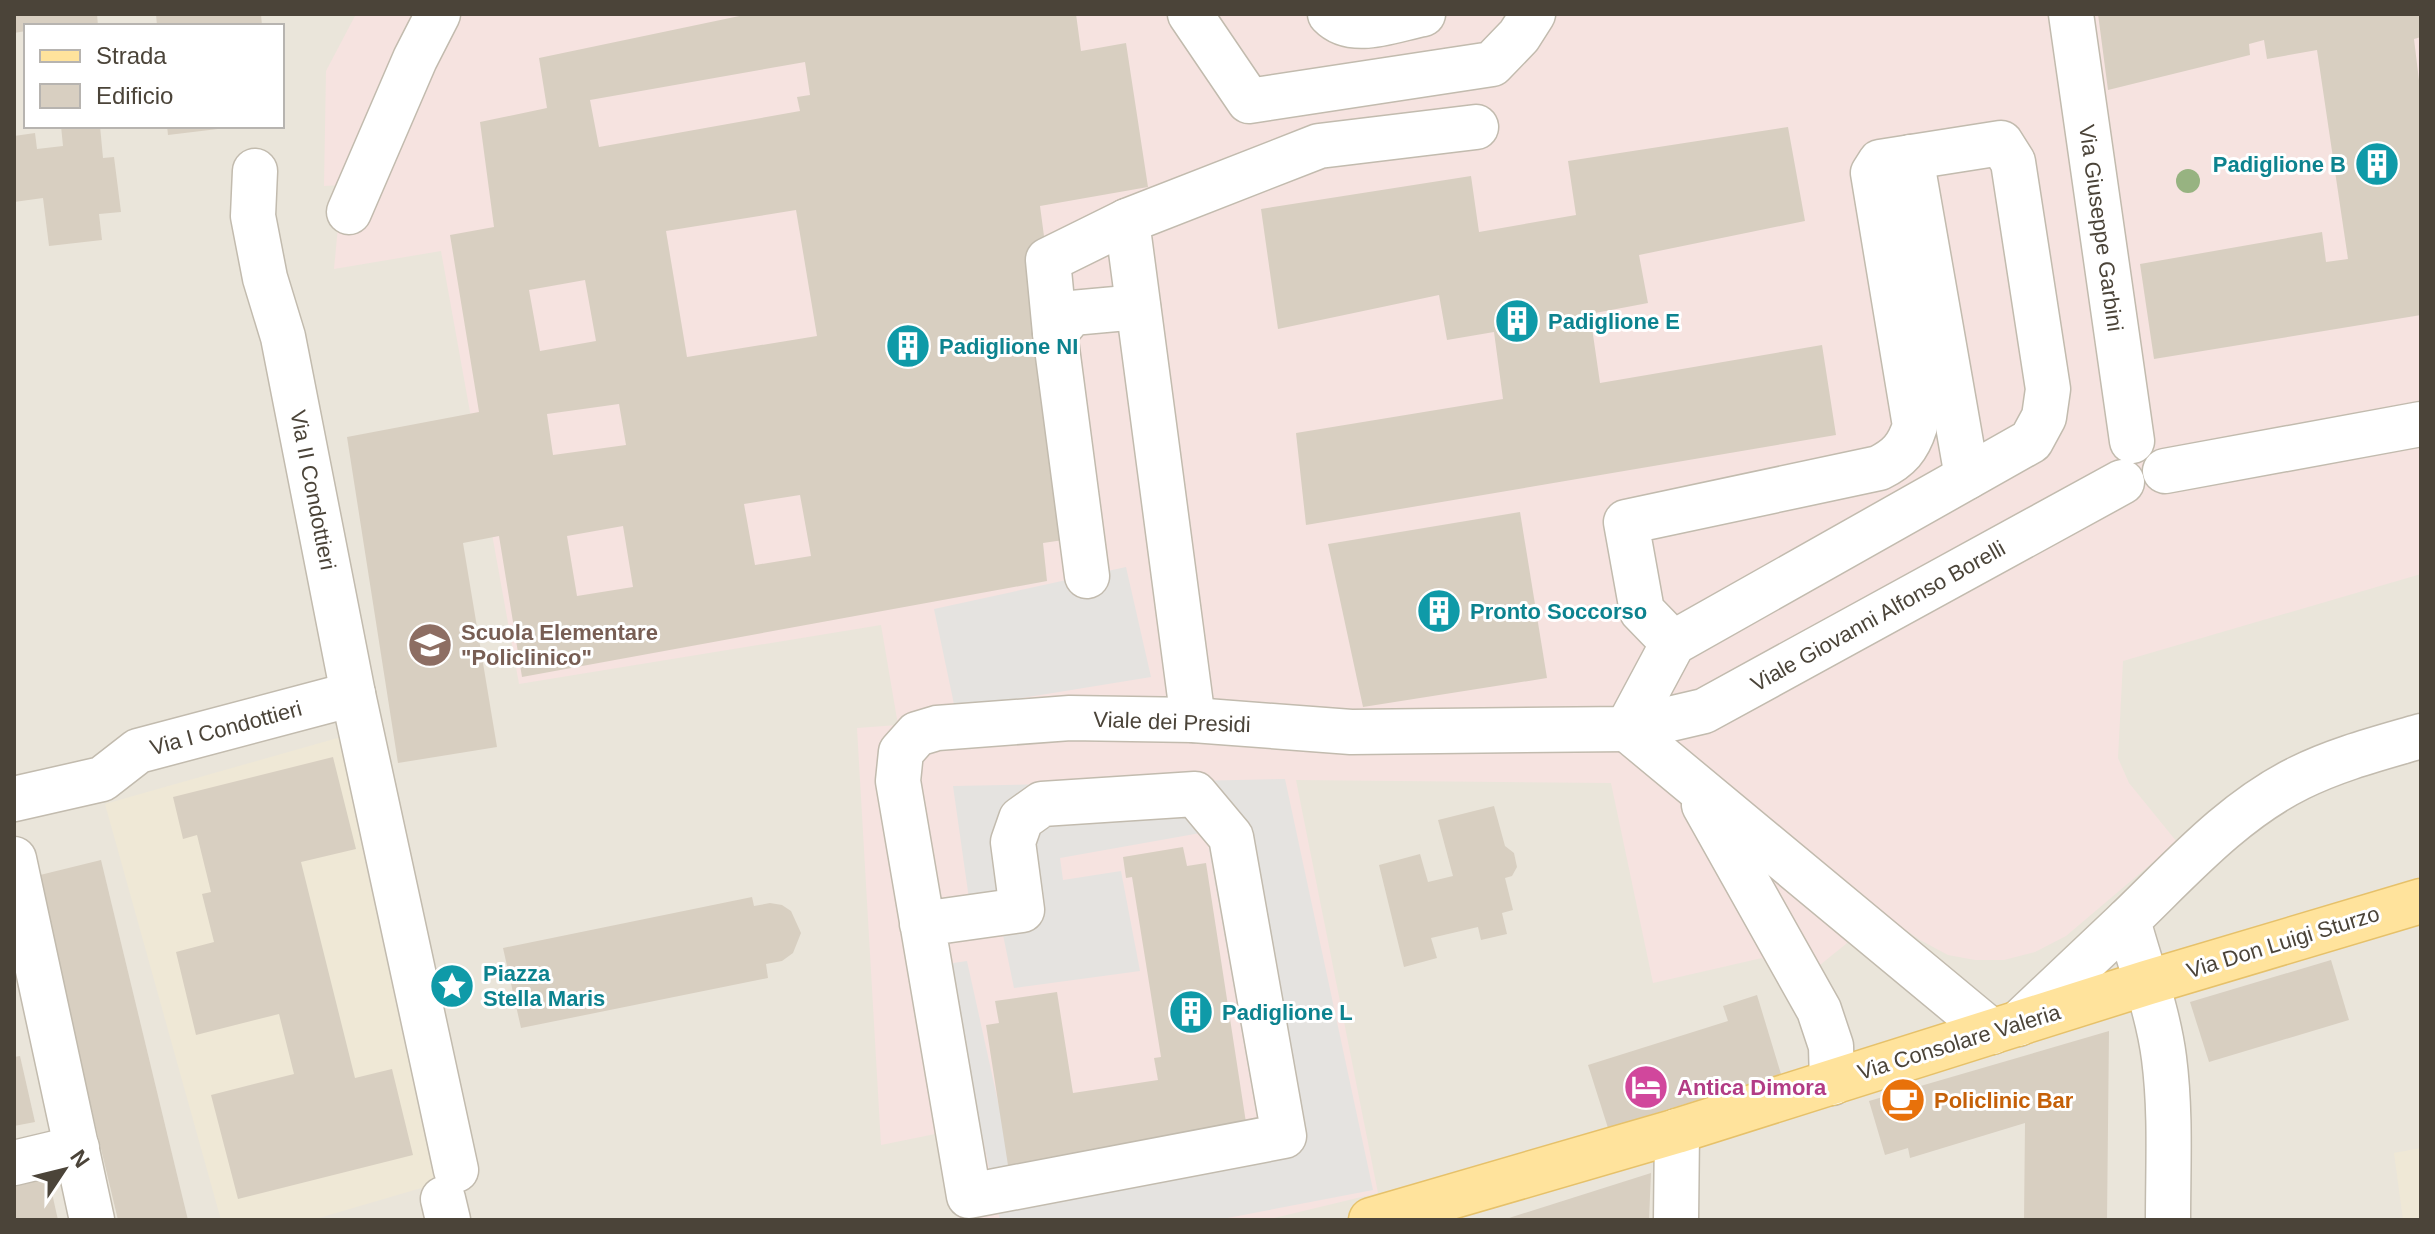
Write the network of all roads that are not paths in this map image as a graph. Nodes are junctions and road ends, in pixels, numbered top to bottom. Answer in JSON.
{"nodes":[{"id":1,"x":438,"y":14,"type":"edge"},
{"id":2,"x":1190,"y":14,"type":"edge"},
{"id":3,"x":1330,"y":14,"type":"edge"},
{"id":4,"x":1423,"y":14,"type":"edge"},
{"id":5,"x":1533,"y":14,"type":"edge"},
{"id":6,"x":2071,"y":14,"type":"edge"},
{"id":7,"x":1476,"y":127,"type":"dead end"},
{"id":8,"x":1911,"y":157,"type":"junction"},
{"id":9,"x":255,"y":171,"type":"dead end"},
{"id":10,"x":349,"y":212,"type":"dead end"},
{"id":11,"x":1127,"y":221,"type":"junction"},
{"id":12,"x":1138,"y":307,"type":"junction"},
{"id":13,"x":1055,"y":333,"type":"junction"},
{"id":14,"x":2421,"y":424,"type":"edge"},
{"id":15,"x":2127,"y":462,"type":"junction"},
{"id":16,"x":1855,"y":473,"type":"junction"},
{"id":17,"x":1967,"y":477,"type":"junction"},
{"id":18,"x":1852,"y":542,"type":"junction"},
{"id":19,"x":1087,"y":576,"type":"dead end"},
{"id":20,"x":1673,"y":643,"type":"junction"},
{"id":21,"x":353,"y":694,"type":"junction"},
{"id":22,"x":1193,"y":720,"type":"junction"},
{"id":23,"x":1627,"y":729,"type":"junction"},
{"id":24,"x":2421,"y":736,"type":"edge"},
{"id":25,"x":1691,"y":782,"type":"junction"},
{"id":26,"x":14,"y":799,"type":"edge"},
{"id":27,"x":14,"y":859,"type":"edge"},
{"id":28,"x":2421,"y":901,"type":"edge"},
{"id":29,"x":20,"y":916,"type":"edge"},
{"id":30,"x":2128,"y":920,"type":"junction"},
{"id":31,"x":922,"y":924,"type":"junction"},
{"id":32,"x":2146,"y":983,"type":"junction"},
{"id":33,"x":2005,"y":1028,"type":"junction"},
{"id":34,"x":1832,"y":1083,"type":"junction"},
{"id":35,"x":1677,"y":1131,"type":"junction"},
{"id":36,"x":77,"y":1148,"type":"junction"},
{"id":37,"x":14,"y":1163,"type":"edge"},
{"id":38,"x":449,"y":1196,"type":"edge"},
{"id":39,"x":92,"y":1220,"type":"edge"},
{"id":40,"x":1371,"y":1220,"type":"edge"},
{"id":41,"x":1676,"y":1220,"type":"edge"},
{"id":42,"x":2168,"y":1220,"type":"edge"}],
"edges":[{"from":1,"to":10,"type":"street"},
{"from":2,"to":5,"type":"street"},
{"from":3,"to":4,"type":"street"},
{"from":6,"to":15,"type":"street","name":"Via Giuseppe Garbini"},
{"from":7,"to":11,"type":"street"},
{"from":8,"to":16,"type":"street"},
{"from":8,"to":17,"type":"street"},
{"from":8,"to":17,"type":"street"},
{"from":9,"to":21,"type":"street","name":"Via II Condottieri"},
{"from":11,"to":12,"type":"street"},
{"from":11,"to":13,"type":"street"},
{"from":12,"to":13,"type":"street"},
{"from":12,"to":22,"type":"street"},
{"from":13,"to":19,"type":"street"},
{"from":14,"to":15,"type":"street"},
{"from":15,"to":23,"type":"street","name":"Viale Giovanni Alfonso Borelli"},
{"from":16,"to":18,"type":"street"},
{"from":16,"to":20,"type":"street"},
{"from":17,"to":18,"type":"street"},
{"from":18,"to":20,"type":"street"},
{"from":20,"to":23,"type":"street"},
{"from":21,"to":26,"type":"street","name":"Via I Condottieri"},
{"from":21,"to":38,"type":"street","name":"Via II Condottieri"},
{"from":22,"to":23,"type":"street","name":"Viale dei Presidi"},
{"from":22,"to":31,"type":"street","name":"Viale dei Presidi"},
{"from":23,"to":25,"type":"street"},
{"from":24,"to":30,"type":"street"},
{"from":25,"to":33,"type":"street"},
{"from":25,"to":34,"type":"street"},
{"from":27,"to":29,"type":"street"},
{"from":28,"to":32,"type":"main road","name":"Via Don Luigi Sturzo"},
{"from":29,"to":36,"type":"street"},
{"from":30,"to":32,"type":"street"},
{"from":30,"to":33,"type":"street"},
{"from":31,"to":31,"type":"street","name":"Viale dei Presidi"},
{"from":32,"to":33,"type":"main road","name":"Via Consolare Valeria"},
{"from":32,"to":42,"type":"street"},
{"from":33,"to":34,"type":"main road","name":"Via Consolare Valeria"},
{"from":34,"to":35,"type":"main road","name":"Via Consolare Valeria"},
{"from":35,"to":40,"type":"main road","name":"Via Consolare Valeria"},
{"from":35,"to":41,"type":"street"},
{"from":36,"to":37,"type":"street"},
{"from":36,"to":39,"type":"street"}]}
